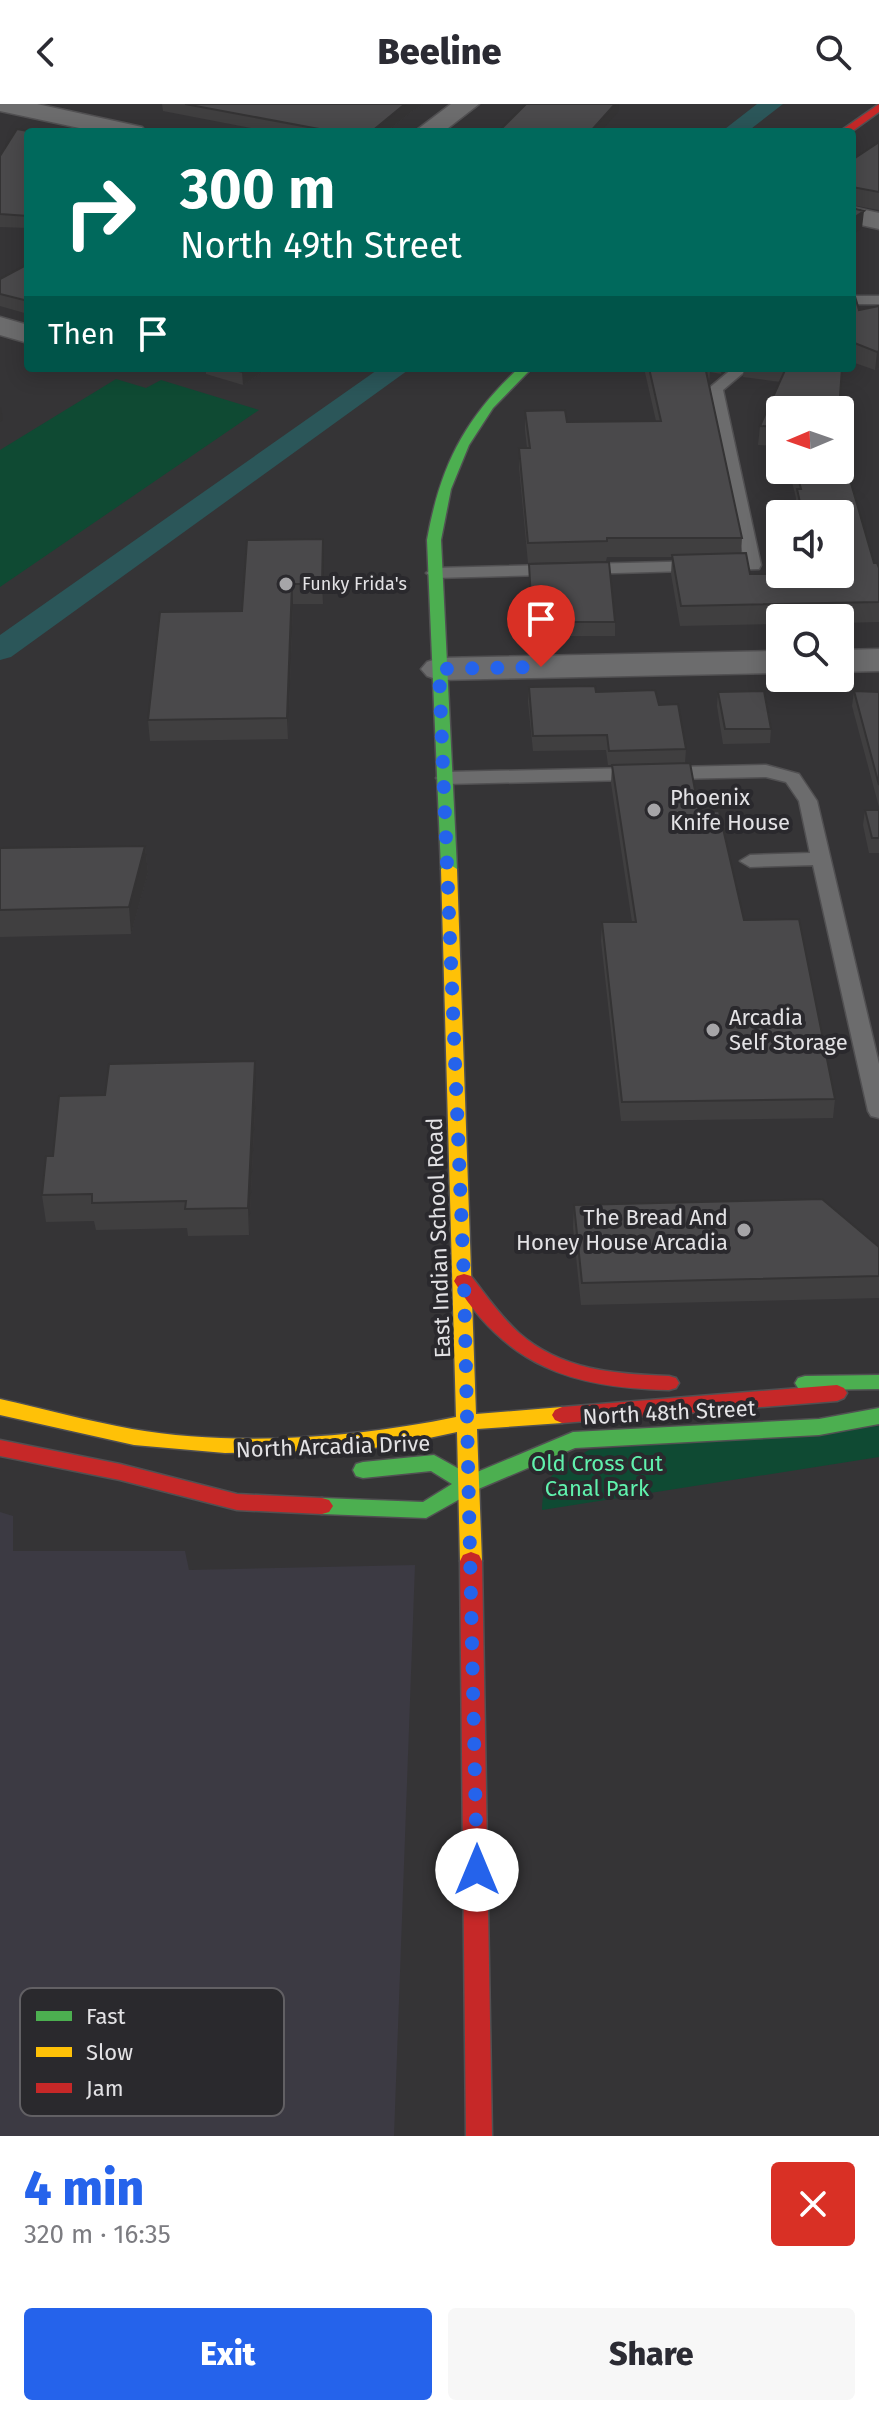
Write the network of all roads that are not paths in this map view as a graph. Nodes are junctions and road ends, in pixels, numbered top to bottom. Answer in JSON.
{"nodes":[{"id":1,"x":3,"y":104,"type":"edge"},
{"id":2,"x":467,"y":104,"type":"edge"},
{"id":3,"x":879,"y":108,"type":"edge"},
{"id":4,"x":114,"y":128,"type":"edge"},
{"id":5,"x":433,"y":128,"type":"edge"},
{"id":6,"x":850,"y":128,"type":"edge"},
{"id":7,"x":856,"y":216,"type":"edge"},
{"id":8,"x":879,"y":221,"type":"edge"},
{"id":9,"x":856,"y":300,"type":"edge"},
{"id":10,"x":879,"y":300,"type":"edge"},
{"id":11,"x":0,"y":326,"type":"edge"},
{"id":12,"x":24,"y":333,"type":"edge"},
{"id":13,"x":522,"y":372,"type":"edge"},
{"id":14,"x":737,"y":372,"type":"edge"},
{"id":15,"x":434,"y":573,"type":"junction"},
{"id":16,"x":879,"y":660,"type":"edge"},
{"id":17,"x":854,"y":661,"type":"edge"},
{"id":18,"x":766,"y":662,"type":"edge"},
{"id":19,"x":439,"y":669,"type":"junction"},
{"id":20,"x":445,"y":778,"type":"junction"},
{"id":21,"x":821,"y":859,"type":"junction"},
{"id":22,"x":750,"y":861,"type":"dead end"},
{"id":23,"x":879,"y":1111,"type":"edge"},
{"id":24,"x":464,"y":1281,"type":"junction"},
{"id":25,"x":879,"y":1382,"type":"edge"},
{"id":26,"x":686,"y":1383,"type":"dead end"},
{"id":27,"x":717,"y":1383,"type":"dead end"},
{"id":28,"x":879,"y":1388,"type":"edge"},
{"id":29,"x":0,"y":1407,"type":"edge"},
{"id":30,"x":879,"y":1416,"type":"edge"},
{"id":31,"x":468,"y":1422,"type":"junction"},
{"id":32,"x":0,"y":1448,"type":"edge"},
{"id":33,"x":120,"y":1472,"type":"junction"},
{"id":34,"x":341,"y":1472,"type":"dead end"},
{"id":35,"x":193,"y":1473,"type":"dead end"},
{"id":36,"x":469,"y":1484,"type":"junction"},
{"id":37,"x":479,"y":2136,"type":"edge"}],
"edges":[{"from":1,"to":4,"type":"street"},
{"from":2,"to":5,"type":"street"},
{"from":3,"to":6,"type":"main road"},
{"from":7,"to":8,"type":"street"},
{"from":9,"to":10,"type":"lane"},
{"from":11,"to":12,"type":"street"},
{"from":13,"to":15,"type":"main road","name":"East Indian School Road"},
{"from":14,"to":15,"type":"lane"},
{"from":15,"to":19,"type":"main road","name":"East Indian School Road"},
{"from":16,"to":17,"type":"street"},
{"from":18,"to":19,"type":"street"},
{"from":19,"to":20,"type":"main road","name":"East Indian School Road"},
{"from":20,"to":21,"type":"lane"},
{"from":20,"to":24,"type":"main road","name":"East Indian School Road"},
{"from":21,"to":22,"type":"lane"},
{"from":21,"to":23,"type":"lane"},
{"from":24,"to":26,"type":"main road"},
{"from":24,"to":31,"type":"main road","name":"East Indian School Road"},
{"from":25,"to":27,"type":"main road"},
{"from":28,"to":31,"type":"main road","name":"North 48th Street"},
{"from":29,"to":31,"type":"main road","name":"North Arcadia Drive"},
{"from":30,"to":36,"type":"main road","name":"North 48th Street"},
{"from":31,"to":36,"type":"main road","name":"East Indian School Road"},
{"from":32,"to":33,"type":"main road"},
{"from":33,"to":35,"type":"main road"},
{"from":33,"to":36,"type":"main road"},
{"from":34,"to":36,"type":"main road","name":"North Arcadia Drive"},
{"from":36,"to":37,"type":"main road","name":"East Indian School Road"}]}
